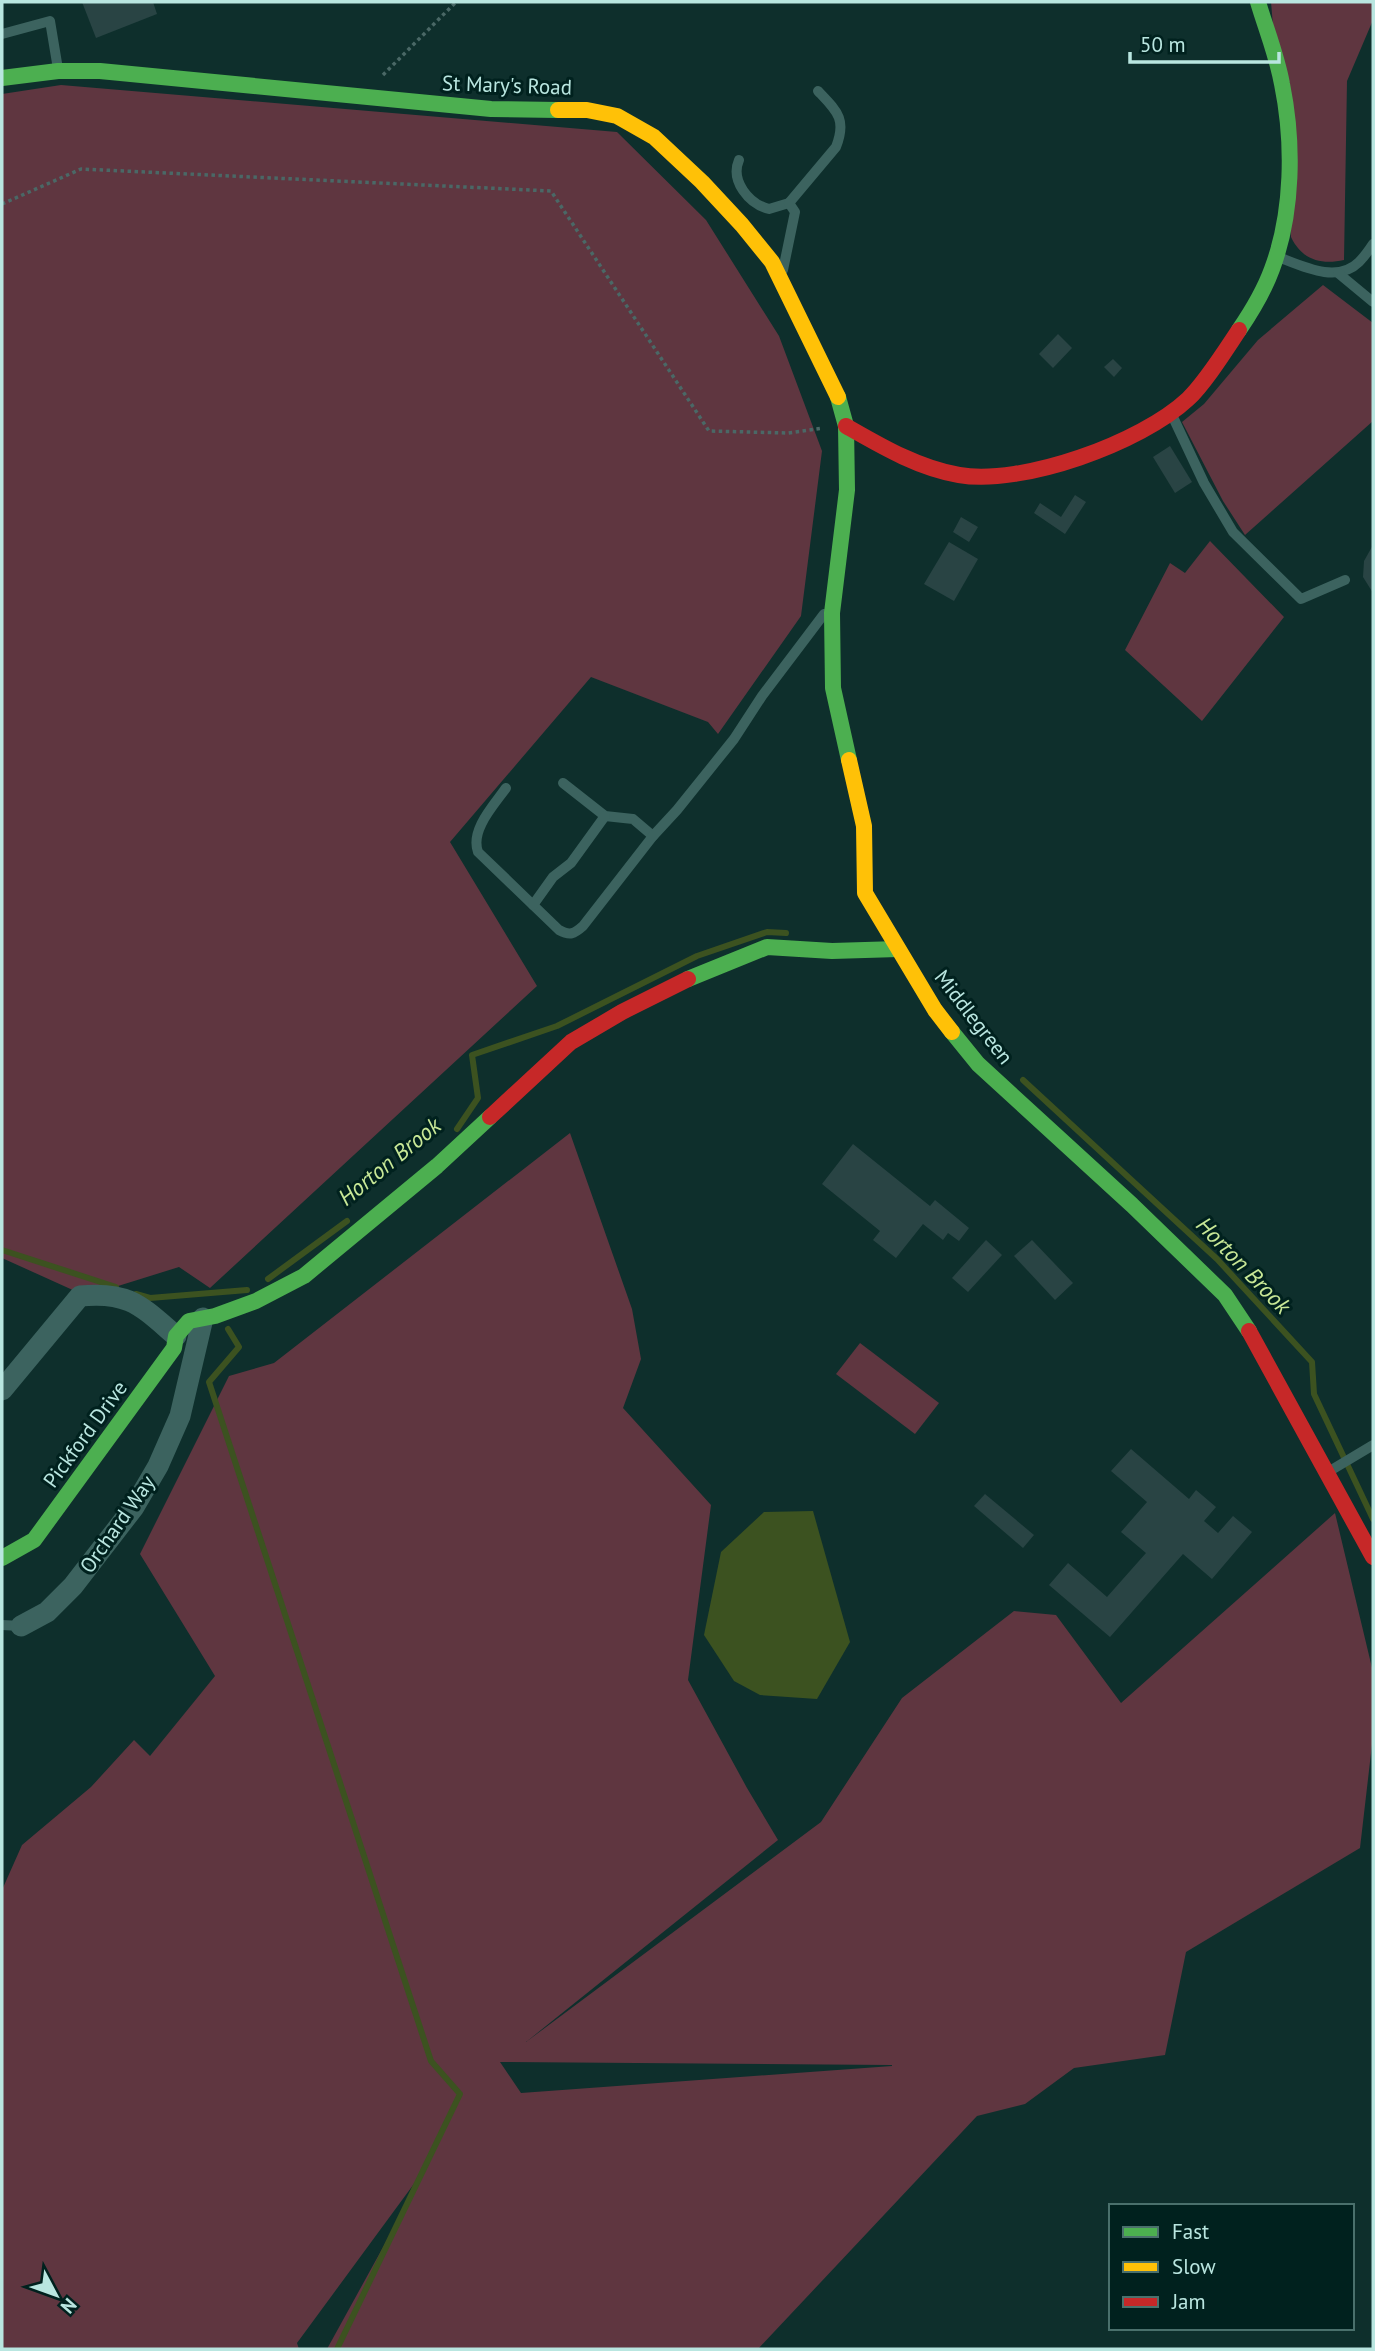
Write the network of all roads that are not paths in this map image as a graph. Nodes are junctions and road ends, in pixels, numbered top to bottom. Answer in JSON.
{"nodes":[{"id":1,"x":1258,"y":2,"type":"edge"},
{"id":2,"x":2,"y":34,"type":"edge"},
{"id":3,"x":58,"y":71,"type":"junction"},
{"id":4,"x":2,"y":78,"type":"edge"},
{"id":5,"x":818,"y":92,"type":"dead end"},
{"id":6,"x":738,"y":160,"type":"dead end"},
{"id":7,"x":789,"y":203,"type":"junction"},
{"id":8,"x":1373,"y":244,"type":"edge"},
{"id":9,"x":1277,"y":257,"type":"junction"},
{"id":10,"x":1338,"y":274,"type":"junction"},
{"id":11,"x":781,"y":280,"type":"junction"},
{"id":12,"x":1373,"y":302,"type":"edge"},
{"id":13,"x":1171,"y":412,"type":"junction"},
{"id":14,"x":846,"y":426,"type":"junction"},
{"id":15,"x":1345,"y":580,"type":"dead end"},
{"id":16,"x":833,"y":600,"type":"junction"},
{"id":17,"x":563,"y":783,"type":"dead end"},
{"id":18,"x":506,"y":788,"type":"dead end"},
{"id":19,"x":605,"y":817,"type":"junction"},
{"id":20,"x":653,"y":836,"type":"junction"},
{"id":21,"x":533,"y":905,"type":"junction"},
{"id":22,"x":898,"y":948,"type":"junction"},
{"id":23,"x":189,"y":1325,"type":"junction"},
{"id":24,"x":2,"y":1390,"type":"edge"},
{"id":25,"x":1373,"y":1445,"type":"edge"},
{"id":26,"x":1326,"y":1473,"type":"junction"},
{"id":27,"x":5,"y":1550,"type":"edge"},
{"id":28,"x":1373,"y":1558,"type":"edge"},
{"id":29,"x":11,"y":1625,"type":"edge"}],
"edges":[{"from":1,"to":9,"type":"street"},
{"from":2,"to":3,"type":"lane"},
{"from":3,"to":4,"type":"street","name":"St Mary's Road"},
{"from":3,"to":11,"type":"street","name":"St Mary's Road"},
{"from":5,"to":7,"type":"lane"},
{"from":6,"to":7,"type":"lane"},
{"from":7,"to":11,"type":"lane"},
{"from":8,"to":10,"type":"lane"},
{"from":9,"to":10,"type":"lane"},
{"from":9,"to":13,"type":"street"},
{"from":10,"to":12,"type":"lane"},
{"from":11,"to":14,"type":"street","name":"St Mary's Road"},
{"from":13,"to":14,"type":"street"},
{"from":13,"to":15,"type":"lane"},
{"from":14,"to":16,"type":"street","name":"Middlegreen"},
{"from":16,"to":20,"type":"lane"},
{"from":16,"to":22,"type":"street","name":"Middlegreen"},
{"from":17,"to":19,"type":"lane"},
{"from":18,"to":21,"type":"lane"},
{"from":19,"to":20,"type":"lane"},
{"from":19,"to":21,"type":"lane"},
{"from":20,"to":21,"type":"lane"},
{"from":22,"to":23,"type":"street"},
{"from":22,"to":26,"type":"street","name":"Middlegreen"},
{"from":23,"to":24,"type":"street"},
{"from":23,"to":27,"type":"street","name":"Pickford Drive"},
{"from":23,"to":29,"type":"street","name":"Orchard Way"},
{"from":25,"to":26,"type":"lane"},
{"from":26,"to":28,"type":"street","name":"Middlegreen"}]}
